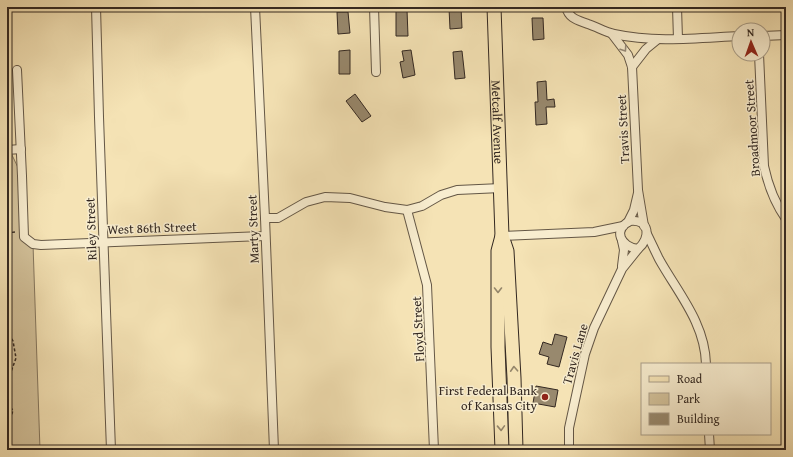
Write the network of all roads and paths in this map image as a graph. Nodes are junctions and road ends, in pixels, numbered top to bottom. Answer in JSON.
{"nodes":[{"id":1,"x":96,"y":7,"type":"edge"},
{"id":2,"x":255,"y":7,"type":"edge"},
{"id":3,"x":374,"y":7,"type":"edge"},
{"id":4,"x":494,"y":7,"type":"edge"},
{"id":5,"x":566,"y":7,"type":"edge"},
{"id":6,"x":677,"y":7,"type":"edge"},
{"id":7,"x":612,"y":34,"type":"junction"},
{"id":8,"x":786,"y":35,"type":"edge"},
{"id":9,"x":731,"y":36,"type":"edge"},
{"id":10,"x":771,"y":36,"type":"edge"},
{"id":11,"x":678,"y":39,"type":"junction"},
{"id":12,"x":657,"y":40,"type":"junction"},
{"id":13,"x":759,"y":62,"type":"edge"},
{"id":14,"x":632,"y":67,"type":"junction"},
{"id":15,"x":17,"y":70,"type":"dead end"},
{"id":16,"x":376,"y":72,"type":"dead end"},
{"id":17,"x":21,"y":149,"type":"junction"},
{"id":18,"x":7,"y":150,"type":"edge"},
{"id":19,"x":500,"y":188,"type":"junction"},
{"id":20,"x":638,"y":190,"type":"junction"},
{"id":21,"x":407,"y":210,"type":"junction"},
{"id":22,"x":265,"y":218,"type":"junction"},
{"id":23,"x":786,"y":219,"type":"edge"},
{"id":24,"x":626,"y":224,"type":"junction"},
{"id":25,"x":646,"y":230,"type":"junction"},
{"id":26,"x":14,"y":232,"type":"dead end"},
{"id":27,"x":594,"y":232,"type":"junction"},
{"id":28,"x":7,"y":233,"type":"edge"},
{"id":29,"x":265,"y":236,"type":"junction"},
{"id":30,"x":502,"y":236,"type":"junction"},
{"id":31,"x":622,"y":240,"type":"junction"},
{"id":32,"x":104,"y":242,"type":"junction"},
{"id":33,"x":639,"y":248,"type":"junction"},
{"id":34,"x":658,"y":258,"type":"junction"},
{"id":35,"x":622,"y":268,"type":"junction"},
{"id":36,"x":7,"y":330,"type":"edge"},
{"id":37,"x":706,"y":363,"type":"edge"},
{"id":38,"x":7,"y":383,"type":"edge"},
{"id":39,"x":7,"y":404,"type":"edge"},
{"id":40,"x":7,"y":432,"type":"edge"},
{"id":41,"x":709,"y":435,"type":"edge"},
{"id":42,"x":111,"y":450,"type":"edge"},
{"id":43,"x":274,"y":450,"type":"edge"},
{"id":44,"x":434,"y":450,"type":"edge"},
{"id":45,"x":502,"y":450,"type":"edge"},
{"id":46,"x":516,"y":450,"type":"edge"},
{"id":47,"x":569,"y":450,"type":"edge"},
{"id":48,"x":710,"y":450,"type":"edge"}],
"edges":[{"from":1,"to":32,"type":"street","name":"Riley Street"},
{"from":2,"to":22,"type":"street","name":"Marty Street"},
{"from":3,"to":16,"type":"street"},
{"from":4,"to":19,"type":"main road","name":"Metcalf Avenue"},
{"from":5,"to":7,"type":"street"},
{"from":6,"to":11,"type":"street"},
{"from":7,"to":12,"type":"street"},
{"from":7,"to":14,"type":"street","name":"Travis Street","one_way":true},
{"from":8,"to":10,"type":"street"},
{"from":9,"to":11,"type":"street"},
{"from":11,"to":12,"type":"street"},
{"from":12,"to":14,"type":"street"},
{"from":13,"to":23,"type":"street","name":"Broadmoor Street"},
{"from":14,"to":20,"type":"street","name":"Travis Street"},
{"from":15,"to":17,"type":"street"},
{"from":17,"to":18,"type":"street"},
{"from":17,"to":32,"type":"street","name":"West 86th Street"},
{"from":19,"to":21,"type":"street"},
{"from":19,"to":30,"type":"main road","name":"Metcalf Avenue"},
{"from":20,"to":24,"type":"street","name":"Travis Street"},
{"from":20,"to":25,"type":"street","name":"Travis Street"},
{"from":21,"to":22,"type":"street"},
{"from":21,"to":44,"type":"street","name":"Floyd Street"},
{"from":22,"to":29,"type":"street","name":"Marty Street"},
{"from":24,"to":25,"type":"street"},
{"from":24,"to":27,"type":"street"},
{"from":24,"to":31,"type":"street"},
{"from":25,"to":33,"type":"street"},
{"from":25,"to":34,"type":"street","name":"Travis Street"},
{"from":26,"to":28,"type":"path"},
{"from":27,"to":30,"type":"street"},
{"from":27,"to":31,"type":"street"},
{"from":29,"to":32,"type":"street","name":"West 86th Street"},
{"from":29,"to":43,"type":"street","name":"Marty Street"},
{"from":30,"to":45,"type":"main road","name":"Metcalf Avenue","one_way":true},
{"from":46,"to":30,"type":"main road","name":"Metcalf Avenue","one_way":true},
{"from":31,"to":33,"type":"street"},
{"from":31,"to":35,"type":"street","name":"Travis Lane"},
{"from":32,"to":42,"type":"street","name":"Riley Street"},
{"from":33,"to":34,"type":"street","name":"Travis Street"},
{"from":33,"to":35,"type":"street","name":"Travis Lane"},
{"from":34,"to":37,"type":"street","name":"Travis Street"},
{"from":35,"to":47,"type":"street","name":"Travis Lane"},
{"from":36,"to":38,"type":"path"},
{"from":39,"to":40,"type":"path"},
{"from":41,"to":48,"type":"street"}]}
